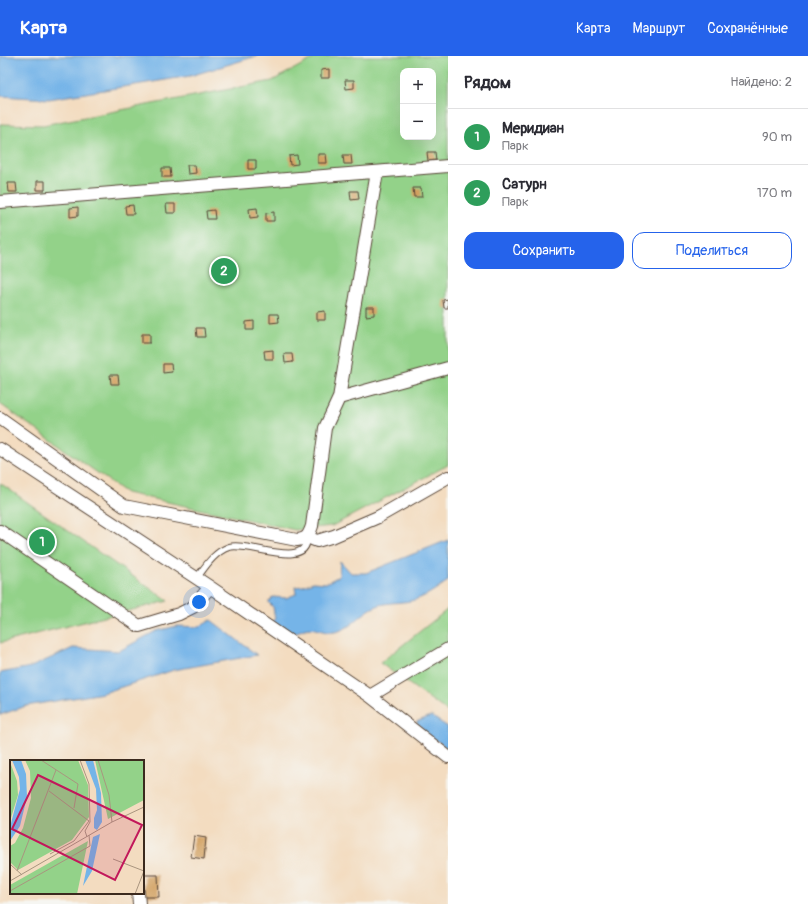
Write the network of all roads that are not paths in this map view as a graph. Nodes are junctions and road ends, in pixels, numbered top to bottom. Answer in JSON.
{"nodes":[{"id":1,"x":448,"y":166,"type":"edge"},
{"id":2,"x":377,"y":172,"type":"junction"},
{"id":3,"x":0,"y":202,"type":"edge"},
{"id":4,"x":448,"y":368,"type":"edge"},
{"id":5,"x":340,"y":398,"type":"junction"},
{"id":6,"x":0,"y":418,"type":"edge"},
{"id":7,"x":0,"y":449,"type":"edge"},
{"id":8,"x":448,"y":477,"type":"edge"},
{"id":9,"x":0,"y":531,"type":"edge"},
{"id":10,"x":307,"y":537,"type":"junction"},
{"id":11,"x":196,"y":579,"type":"junction"},
{"id":12,"x":210,"y":587,"type":"junction"},
{"id":13,"x":448,"y":649,"type":"edge"},
{"id":14,"x":370,"y":696,"type":"junction"},
{"id":15,"x":448,"y":757,"type":"edge"},
{"id":16,"x":138,"y":894,"type":"edge"},
{"id":17,"x":139,"y":904,"type":"edge"}],
"edges":[{"from":1,"to":2,"type":"street"},
{"from":2,"to":3,"type":"street"},
{"from":2,"to":5,"type":"street"},
{"from":4,"to":5,"type":"street"},
{"from":5,"to":10,"type":"street"},
{"from":6,"to":10,"type":"street"},
{"from":7,"to":11,"type":"street"},
{"from":8,"to":10,"type":"street"},
{"from":9,"to":12,"type":"street"},
{"from":10,"to":11,"type":"lane"},
{"from":11,"to":12,"type":"street"},
{"from":12,"to":14,"type":"street"},
{"from":13,"to":14,"type":"street"},
{"from":14,"to":15,"type":"street"},
{"from":16,"to":17,"type":"street"}]}
